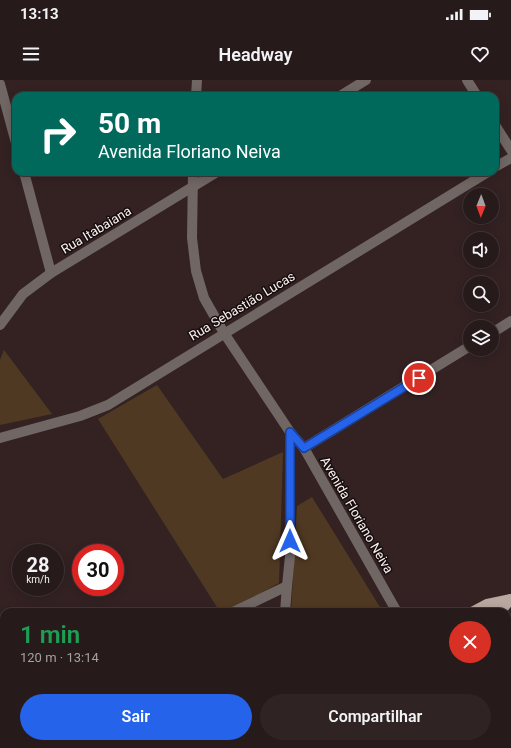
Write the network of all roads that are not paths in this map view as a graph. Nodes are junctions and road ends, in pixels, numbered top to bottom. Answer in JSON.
{"nodes":[{"id":1,"x":197,"y":80,"type":"edge"},
{"id":2,"x":366,"y":80,"type":"edge"},
{"id":3,"x":467,"y":80,"type":"edge"},
{"id":4,"x":0,"y":84,"type":"edge"},
{"id":5,"x":196,"y":92,"type":"edge"},
{"id":6,"x":346,"y":92,"type":"edge"},
{"id":7,"x":474,"y":92,"type":"edge"},
{"id":8,"x":12,"y":128,"type":"edge"},
{"id":9,"x":499,"y":131,"type":"edge"},
{"id":10,"x":511,"y":150,"type":"edge"},
{"id":11,"x":511,"y":158,"type":"edge"},
{"id":12,"x":499,"y":165,"type":"edge"},
{"id":13,"x":25,"y":176,"type":"edge"},
{"id":14,"x":194,"y":176,"type":"edge"},
{"id":15,"x":211,"y":176,"type":"edge"},
{"id":16,"x":481,"y":176,"type":"edge"},
{"id":17,"x":193,"y":187,"type":"junction"},
{"id":18,"x":51,"y":273,"type":"junction"},
{"id":19,"x":511,"y":322,"type":"edge"},
{"id":20,"x":0,"y":325,"type":"edge"},
{"id":21,"x":499,"y":329,"type":"edge"},
{"id":22,"x":224,"y":333,"type":"junction"},
{"id":23,"x":463,"y":350,"type":"edge"},
{"id":24,"x":290,"y":432,"type":"junction"},
{"id":25,"x":0,"y":438,"type":"edge"},
{"id":26,"x":304,"y":448,"type":"junction"},
{"id":27,"x":286,"y":586,"type":"junction"},
{"id":28,"x":511,"y":599,"type":"edge"},
{"id":29,"x":241,"y":608,"type":"edge"},
{"id":30,"x":285,"y":608,"type":"edge"},
{"id":31,"x":395,"y":608,"type":"edge"},
{"id":32,"x":480,"y":608,"type":"edge"},
{"id":33,"x":503,"y":608,"type":"edge"}],
"edges":[{"from":1,"to":5,"type":"street"},
{"from":2,"to":6,"type":"street"},
{"from":3,"to":7,"type":"street"},
{"from":4,"to":8,"type":"street"},
{"from":9,"to":10,"type":"street"},
{"from":11,"to":12,"type":"street"},
{"from":13,"to":18,"type":"street"},
{"from":14,"to":17,"type":"street","name":"Avenida Floriano Neiva"},
{"from":15,"to":17,"type":"street","name":"Rua Itabaiana"},
{"from":16,"to":22,"type":"street","name":"Rua Sebastião Lucas"},
{"from":17,"to":18,"type":"street","name":"Rua Itabaiana"},
{"from":17,"to":22,"type":"street","name":"Avenida Floriano Neiva"},
{"from":18,"to":20,"type":"street","name":"Rua Itabaiana"},
{"from":19,"to":21,"type":"street"},
{"from":22,"to":24,"type":"street","name":"Avenida Floriano Neiva"},
{"from":22,"to":25,"type":"street","name":"Rua Sebastião Lucas"},
{"from":23,"to":26,"type":"street"},
{"from":24,"to":26,"type":"street","name":"Avenida Floriano Neiva"},
{"from":24,"to":27,"type":"street"},
{"from":26,"to":31,"type":"street","name":"Avenida Floriano Neiva"},
{"from":27,"to":29,"type":"street"},
{"from":27,"to":30,"type":"street"},
{"from":28,"to":32,"type":"main road"},
{"from":28,"to":33,"type":"main road"}]}
